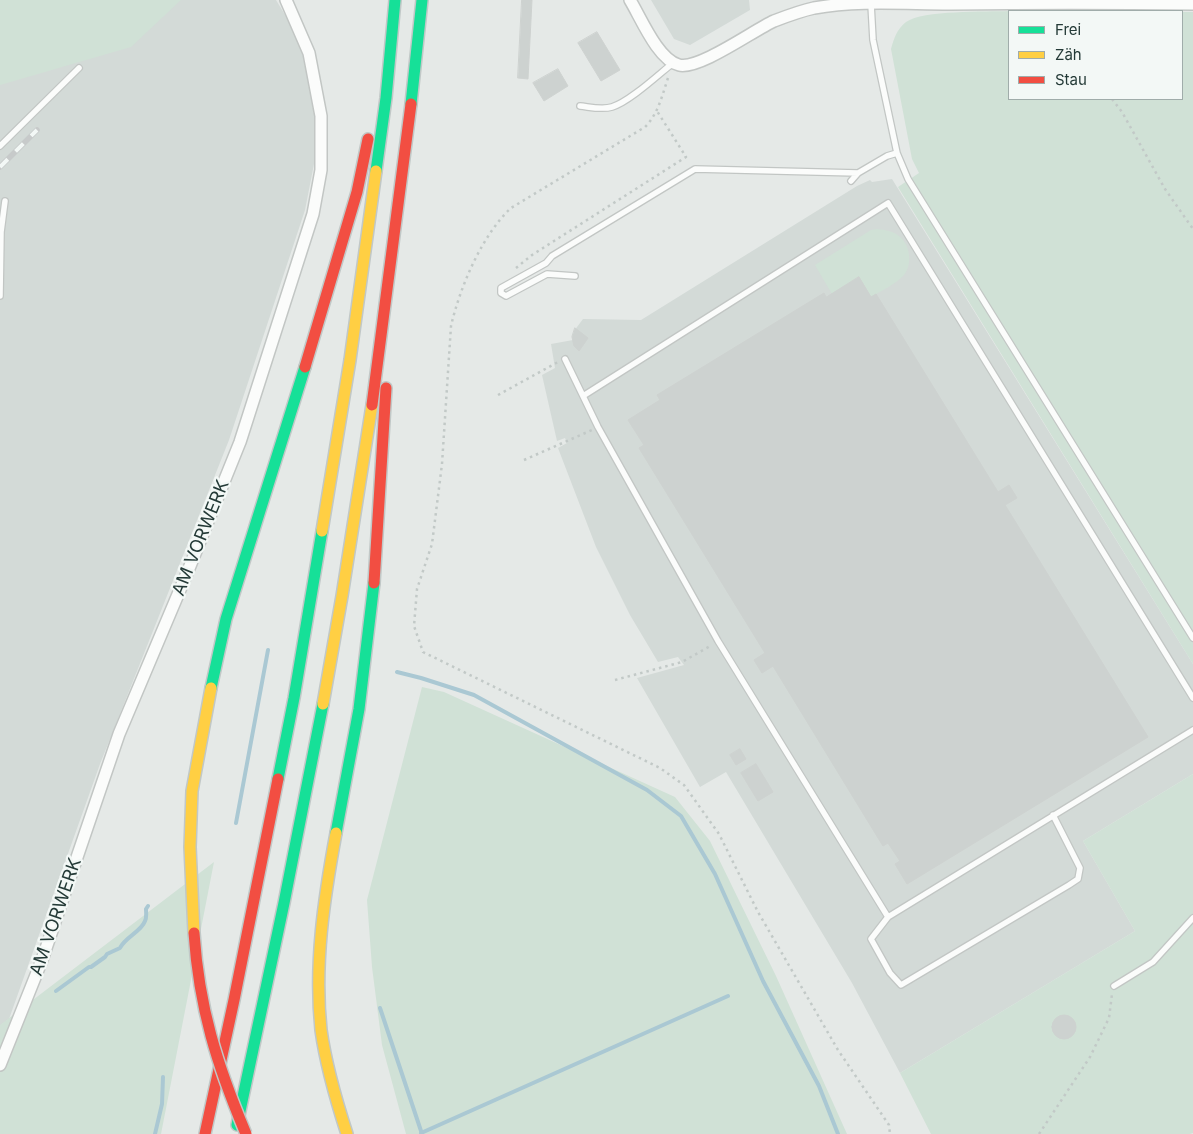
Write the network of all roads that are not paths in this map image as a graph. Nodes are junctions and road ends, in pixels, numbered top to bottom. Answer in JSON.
{"nodes":[{"id":1,"x":286,"y":0,"type":"edge"},
{"id":2,"x":395,"y":0,"type":"edge"},
{"id":3,"x":422,"y":0,"type":"edge"},
{"id":4,"x":630,"y":0,"type":"edge"},
{"id":5,"x":871,"y":4,"type":"junction"},
{"id":6,"x":1193,"y":4,"type":"edge"},
{"id":7,"x":673,"y":63,"type":"junction"},
{"id":8,"x":78,"y":68,"type":"dead end"},
{"id":9,"x":386,"y":98,"type":"junction"},
{"id":10,"x":580,"y":106,"type":"dead end"},
{"id":11,"x":0,"y":146,"type":"edge"},
{"id":12,"x":897,"y":153,"type":"junction"},
{"id":13,"x":858,"y":173,"type":"junction"},
{"id":14,"x":850,"y":181,"type":"dead end"},
{"id":15,"x":5,"y":201,"type":"dead end"},
{"id":16,"x":575,"y":276,"type":"dead end"},
{"id":17,"x":388,"y":291,"type":"junction"},
{"id":18,"x":0,"y":296,"type":"edge"},
{"id":19,"x":565,"y":359,"type":"road end"},
{"id":20,"x":583,"y":396,"type":"junction"},
{"id":21,"x":1193,"y":638,"type":"edge"},
{"id":22,"x":1193,"y":698,"type":"edge"},
{"id":23,"x":1193,"y":730,"type":"edge"},
{"id":24,"x":1053,"y":815,"type":"junction"},
{"id":25,"x":888,"y":917,"type":"junction"},
{"id":26,"x":1193,"y":918,"type":"edge"},
{"id":27,"x":1114,"y":986,"type":"road end"},
{"id":28,"x":0,"y":1065,"type":"edge"},
{"id":29,"x":204,"y":1134,"type":"edge"},
{"id":30,"x":235,"y":1134,"type":"edge"},
{"id":31,"x":246,"y":1134,"type":"edge"},
{"id":32,"x":347,"y":1134,"type":"edge"}],
"edges":[{"from":1,"to":28,"type":"street","name":"AM VORWERK"},
{"from":2,"to":9,"type":"highway"},
{"from":3,"to":17,"type":"highway"},
{"from":4,"to":7,"type":"street"},
{"from":5,"to":6,"type":"street"},
{"from":5,"to":7,"type":"street"},
{"from":5,"to":12,"type":"lane"},
{"from":7,"to":10,"type":"lane"},
{"from":8,"to":11,"type":"lane"},
{"from":9,"to":29,"type":"highway"},
{"from":9,"to":31,"type":"highway","bridge":true},
{"from":12,"to":13,"type":"lane"},
{"from":12,"to":21,"type":"lane"},
{"from":13,"to":14,"type":"lane"},
{"from":13,"to":16,"type":"lane"},
{"from":15,"to":18,"type":"lane"},
{"from":17,"to":30,"type":"highway"},
{"from":17,"to":32,"type":"highway"},
{"from":19,"to":20,"type":"lane"},
{"from":20,"to":22,"type":"lane"},
{"from":20,"to":25,"type":"lane"},
{"from":23,"to":24,"type":"lane"},
{"from":24,"to":25,"type":"lane"},
{"from":24,"to":25,"type":"lane"},
{"from":26,"to":27,"type":"lane"}]}
